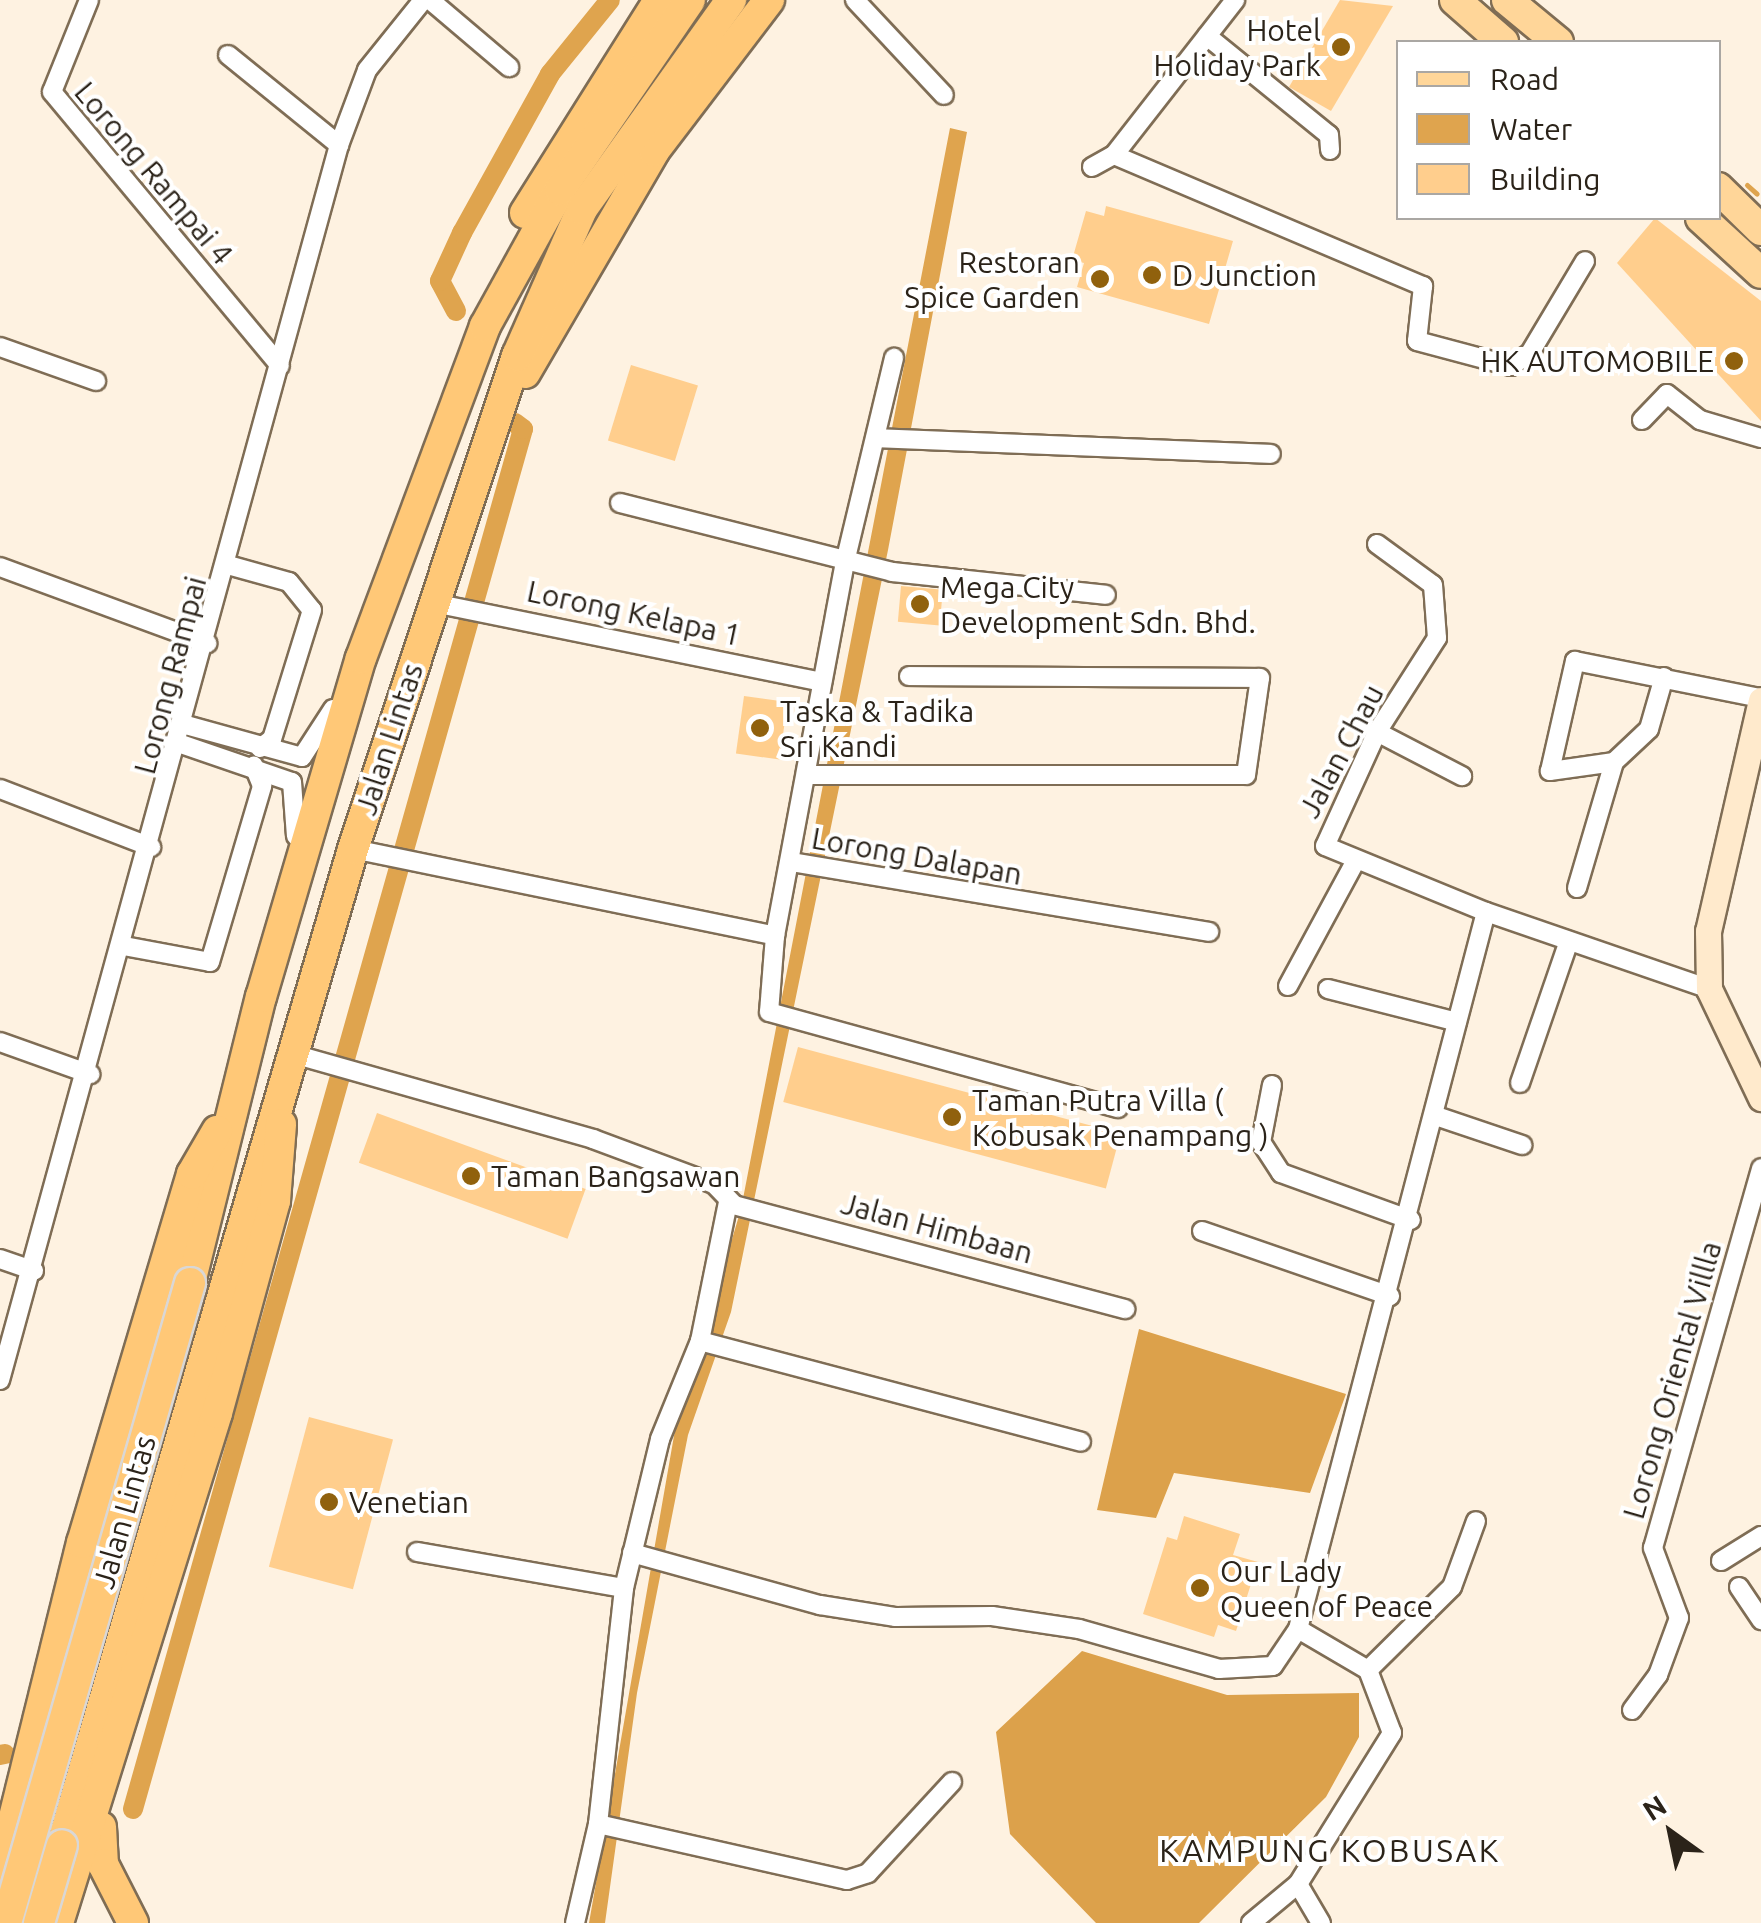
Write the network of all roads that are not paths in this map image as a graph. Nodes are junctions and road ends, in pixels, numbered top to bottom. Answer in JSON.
{"nodes":[{"id":1,"x":89,"y":0,"type":"edge"},
{"id":2,"x":426,"y":0,"type":"edge"},
{"id":3,"x":659,"y":0,"type":"edge"},
{"id":4,"x":690,"y":0,"type":"edge"},
{"id":5,"x":730,"y":0,"type":"edge"},
{"id":6,"x":769,"y":0,"type":"edge"},
{"id":7,"x":855,"y":0,"type":"edge"},
{"id":8,"x":1235,"y":0,"type":"edge"},
{"id":9,"x":1455,"y":0,"type":"edge"},
{"id":10,"x":1507,"y":0,"type":"edge"},
{"id":11,"x":1206,"y":36,"type":"junction"},
{"id":12,"x":1500,"y":40,"type":"edge"},
{"id":13,"x":1556,"y":40,"type":"edge"},
{"id":14,"x":228,"y":55,"type":"dead end"},
{"id":15,"x":510,"y":67,"type":"dead end"},
{"id":16,"x":944,"y":95,"type":"dead end"},
{"id":17,"x":338,"y":145,"type":"junction"},
{"id":18,"x":1330,"y":150,"type":"dead end"},
{"id":19,"x":1114,"y":155,"type":"junction"},
{"id":20,"x":1092,"y":167,"type":"dead end"},
{"id":21,"x":1721,"y":191,"type":"edge"},
{"id":22,"x":1703,"y":220,"type":"edge"},
{"id":23,"x":1761,"y":230,"type":"edge"},
{"id":24,"x":1585,"y":261,"type":"dead end"},
{"id":25,"x":1761,"y":272,"type":"edge"},
{"id":26,"x":0,"y":347,"type":"edge"},
{"id":27,"x":894,"y":358,"type":"dead end"},
{"id":28,"x":464,"y":364,"type":"junction"},
{"id":29,"x":280,"y":366,"type":"junction"},
{"id":30,"x":96,"y":381,"type":"dead end"},
{"id":31,"x":1642,"y":420,"type":"dead end"},
{"id":32,"x":491,"y":432,"type":"junction"},
{"id":33,"x":1761,"y":438,"type":"edge"},
{"id":34,"x":883,"y":439,"type":"junction"},
{"id":35,"x":1271,"y":454,"type":"dead end"},
{"id":36,"x":620,"y":503,"type":"dead end"},
{"id":37,"x":1378,"y":544,"type":"dead end"},
{"id":38,"x":846,"y":558,"type":"junction"},
{"id":39,"x":228,"y":565,"type":"junction"},
{"id":40,"x":0,"y":567,"type":"edge"},
{"id":41,"x":1106,"y":594,"type":"dead end"},
{"id":42,"x":443,"y":603,"type":"junction"},
{"id":43,"x":206,"y":643,"type":"junction"},
{"id":44,"x":361,"y":658,"type":"junction"},
{"id":45,"x":909,"y":676,"type":"dead end"},
{"id":46,"x":1664,"y":677,"type":"junction"},
{"id":47,"x":822,"y":682,"type":"junction"},
{"id":48,"x":1761,"y":699,"type":"edge"},
{"id":49,"x":1377,"y":732,"type":"junction"},
{"id":50,"x":183,"y":734,"type":"junction"},
{"id":51,"x":257,"y":757,"type":"junction"},
{"id":52,"x":1614,"y":762,"type":"junction"},
{"id":53,"x":813,"y":774,"type":"junction"},
{"id":54,"x":1462,"y":776,"type":"dead end"},
{"id":55,"x":0,"y":790,"type":"edge"},
{"id":56,"x":151,"y":846,"type":"junction"},
{"id":57,"x":367,"y":851,"type":"junction"},
{"id":58,"x":792,"y":862,"type":"junction"},
{"id":59,"x":1354,"y":864,"type":"junction"},
{"id":60,"x":1576,"y":888,"type":"dead end"},
{"id":61,"x":1486,"y":912,"type":"junction"},
{"id":62,"x":1209,"y":932,"type":"dead end"},
{"id":63,"x":776,"y":936,"type":"junction"},
{"id":64,"x":1569,"y":941,"type":"junction"},
{"id":65,"x":124,"y":946,"type":"junction"},
{"id":66,"x":274,"y":960,"type":"junction"},
{"id":67,"x":1288,"y":986,"type":"dead end"},
{"id":68,"x":1328,"y":988,"type":"dead end"},
{"id":69,"x":1709,"y":988,"type":"junction"},
{"id":70,"x":1457,"y":1022,"type":"junction"},
{"id":71,"x":0,"y":1042,"type":"edge"},
{"id":72,"x":312,"y":1058,"type":"junction"},
{"id":73,"x":90,"y":1074,"type":"junction"},
{"id":74,"x":1520,"y":1083,"type":"dead end"},
{"id":75,"x":1272,"y":1086,"type":"dead end"},
{"id":76,"x":1761,"y":1098,"type":"edge"},
{"id":77,"x":235,"y":1100,"type":"junction"},
{"id":78,"x":1118,"y":1108,"type":"dead end"},
{"id":79,"x":280,"y":1116,"type":"junction"},
{"id":80,"x":1439,"y":1117,"type":"junction"},
{"id":81,"x":1522,"y":1145,"type":"dead end"},
{"id":82,"x":1761,"y":1168,"type":"edge"},
{"id":83,"x":731,"y":1203,"type":"junction"},
{"id":84,"x":1412,"y":1220,"type":"junction"},
{"id":85,"x":1202,"y":1231,"type":"dead end"},
{"id":86,"x":0,"y":1259,"type":"edge"},
{"id":87,"x":34,"y":1271,"type":"junction"},
{"id":88,"x":1390,"y":1296,"type":"junction"},
{"id":89,"x":1125,"y":1309,"type":"dead end"},
{"id":90,"x":700,"y":1341,"type":"junction"},
{"id":91,"x":0,"y":1380,"type":"edge"},
{"id":92,"x":1081,"y":1442,"type":"dead end"},
{"id":93,"x":1476,"y":1521,"type":"dead end"},
{"id":94,"x":1761,"y":1536,"type":"edge"},
{"id":95,"x":417,"y":1552,"type":"dead end"},
{"id":96,"x":640,"y":1556,"type":"junction"},
{"id":97,"x":1721,"y":1561,"type":"dead end"},
{"id":98,"x":1739,"y":1587,"type":"dead end"},
{"id":99,"x":624,"y":1588,"type":"junction"},
{"id":100,"x":1761,"y":1620,"type":"edge"},
{"id":101,"x":1298,"y":1629,"type":"junction"},
{"id":102,"x":1368,"y":1670,"type":"junction"},
{"id":103,"x":1632,"y":1710,"type":"dead end"},
{"id":104,"x":952,"y":1782,"type":"dead end"},
{"id":105,"x":16,"y":1786,"type":"junction"},
{"id":106,"x":106,"y":1794,"type":"junction"},
{"id":107,"x":0,"y":1813,"type":"edge"},
{"id":108,"x":607,"y":1826,"type":"junction"},
{"id":109,"x":3,"y":1865,"type":"edge"},
{"id":110,"x":77,"y":1876,"type":"junction"},
{"id":111,"x":1298,"y":1884,"type":"junction"},
{"id":112,"x":6,"y":1923,"type":"edge"},
{"id":113,"x":38,"y":1923,"type":"edge"},
{"id":114,"x":58,"y":1923,"type":"edge"},
{"id":115,"x":133,"y":1923,"type":"edge"},
{"id":116,"x":575,"y":1923,"type":"edge"},
{"id":117,"x":1251,"y":1923,"type":"edge"},
{"id":118,"x":1320,"y":1923,"type":"edge"}],
"edges":[{"from":1,"to":29,"type":"street","name":"Lorong Rampai 4"},
{"from":2,"to":15,"type":"street"},
{"from":2,"to":17,"type":"street","name":"Lorong Rampai"},
{"from":3,"to":28,"type":"highway","name":"Jalan Lintas"},
{"from":4,"to":28,"type":"highway","name":"Jalan Lintas"},
{"from":5,"to":32,"type":"highway","name":"Jalan Lintas"},
{"from":6,"to":32,"type":"highway","name":"Jalan Lintas"},
{"from":7,"to":16,"type":"street"},
{"from":8,"to":11,"type":"street"},
{"from":9,"to":12,"type":"main road"},
{"from":10,"to":13,"type":"main road"},
{"from":11,"to":18,"type":"street"},
{"from":11,"to":19,"type":"street"},
{"from":14,"to":17,"type":"street"},
{"from":17,"to":29,"type":"street","name":"Lorong Rampai"},
{"from":19,"to":20,"type":"street"},
{"from":19,"to":24,"type":"street"},
{"from":21,"to":23,"type":"main road"},
{"from":22,"to":25,"type":"main road"},
{"from":26,"to":30,"type":"street"},
{"from":27,"to":34,"type":"street"},
{"from":28,"to":44,"type":"highway","name":"Jalan Lintas"},
{"from":29,"to":39,"type":"street","name":"Lorong Rampai"},
{"from":31,"to":33,"type":"street"},
{"from":32,"to":42,"type":"highway","name":"Jalan Lintas"},
{"from":34,"to":35,"type":"street"},
{"from":34,"to":38,"type":"street"},
{"from":36,"to":38,"type":"street"},
{"from":37,"to":49,"type":"street","name":"Jalan Chau"},
{"from":38,"to":41,"type":"street"},
{"from":38,"to":47,"type":"street"},
{"from":39,"to":43,"type":"street","name":"Lorong Rampai"},
{"from":39,"to":51,"type":"street"},
{"from":40,"to":43,"type":"street"},
{"from":42,"to":47,"type":"street","name":"Lorong Kelapa 1"},
{"from":42,"to":57,"type":"highway","name":"Jalan Lintas"},
{"from":43,"to":50,"type":"street","name":"Lorong Rampai"},
{"from":44,"to":51,"type":"street"},
{"from":44,"to":66,"type":"highway","name":"Jalan Lintas"},
{"from":45,"to":53,"type":"street"},
{"from":46,"to":48,"type":"street"},
{"from":46,"to":52,"type":"street"},
{"from":46,"to":52,"type":"street"},
{"from":47,"to":53,"type":"street"},
{"from":48,"to":69,"type":"main road"},
{"from":49,"to":54,"type":"street"},
{"from":49,"to":59,"type":"street","name":"Jalan Chau"},
{"from":50,"to":51,"type":"street"},
{"from":50,"to":56,"type":"street","name":"Lorong Rampai"},
{"from":51,"to":65,"type":"street"},
{"from":51,"to":66,"type":"street"},
{"from":52,"to":60,"type":"street"},
{"from":53,"to":58,"type":"street"},
{"from":55,"to":56,"type":"street"},
{"from":56,"to":65,"type":"street","name":"Lorong Rampai"},
{"from":57,"to":63,"type":"street"},
{"from":57,"to":72,"type":"highway","name":"Jalan Lintas"},
{"from":58,"to":62,"type":"street","name":"Lorong Dalapan"},
{"from":58,"to":63,"type":"street","name":"Lorong Dalapan"},
{"from":59,"to":61,"type":"street"},
{"from":59,"to":67,"type":"street"},
{"from":61,"to":64,"type":"street"},
{"from":61,"to":70,"type":"street"},
{"from":63,"to":78,"type":"street","name":"Lorong Dalapan"},
{"from":64,"to":69,"type":"street"},
{"from":64,"to":74,"type":"street"},
{"from":65,"to":73,"type":"street","name":"Lorong Rampai"},
{"from":66,"to":77,"type":"highway","name":"Jalan Lintas"},
{"from":68,"to":70,"type":"street"},
{"from":69,"to":76,"type":"main road"},
{"from":70,"to":80,"type":"street"},
{"from":71,"to":73,"type":"street"},
{"from":72,"to":79,"type":"highway","name":"Jalan Lintas"},
{"from":72,"to":83,"type":"street"},
{"from":73,"to":87,"type":"street","name":"Lorong Rampai"},
{"from":75,"to":84,"type":"street"},
{"from":77,"to":105,"type":"highway","name":"Jalan Lintas"},
{"from":77,"to":112,"type":"highway","name":"Jalan Lintas","bridge":true},
{"from":79,"to":106,"type":"highway","name":"Jalan Lintas"},
{"from":79,"to":113,"type":"highway","name":"Jalan Lintas","bridge":true},
{"from":80,"to":81,"type":"street"},
{"from":80,"to":84,"type":"street"},
{"from":82,"to":103,"type":"street","name":"Lorong Oriental Villla"},
{"from":83,"to":89,"type":"street","name":"Jalan Himbaan"},
{"from":83,"to":90,"type":"street"},
{"from":84,"to":88,"type":"street"},
{"from":85,"to":88,"type":"street"},
{"from":86,"to":87,"type":"street"},
{"from":87,"to":91,"type":"street","name":"Lorong Rampai"},
{"from":88,"to":101,"type":"street"},
{"from":90,"to":92,"type":"street"},
{"from":90,"to":96,"type":"street"},
{"from":93,"to":102,"type":"street"},
{"from":94,"to":97,"type":"street"},
{"from":95,"to":99,"type":"street"},
{"from":96,"to":99,"type":"street"},
{"from":96,"to":101,"type":"street"},
{"from":98,"to":100,"type":"street"},
{"from":99,"to":108,"type":"street"},
{"from":101,"to":102,"type":"street"},
{"from":102,"to":111,"type":"street"},
{"from":104,"to":108,"type":"street"},
{"from":105,"to":107,"type":"highway"},
{"from":105,"to":109,"type":"highway","name":"Jalan Lintas"},
{"from":106,"to":110,"type":"highway","name":"Jalan Lintas"},
{"from":106,"to":115,"type":"highway"},
{"from":108,"to":116,"type":"street"},
{"from":109,"to":110,"type":"highway"},
{"from":110,"to":114,"type":"highway","name":"Jalan Lintas"},
{"from":111,"to":117,"type":"street"},
{"from":111,"to":118,"type":"street"}]}
